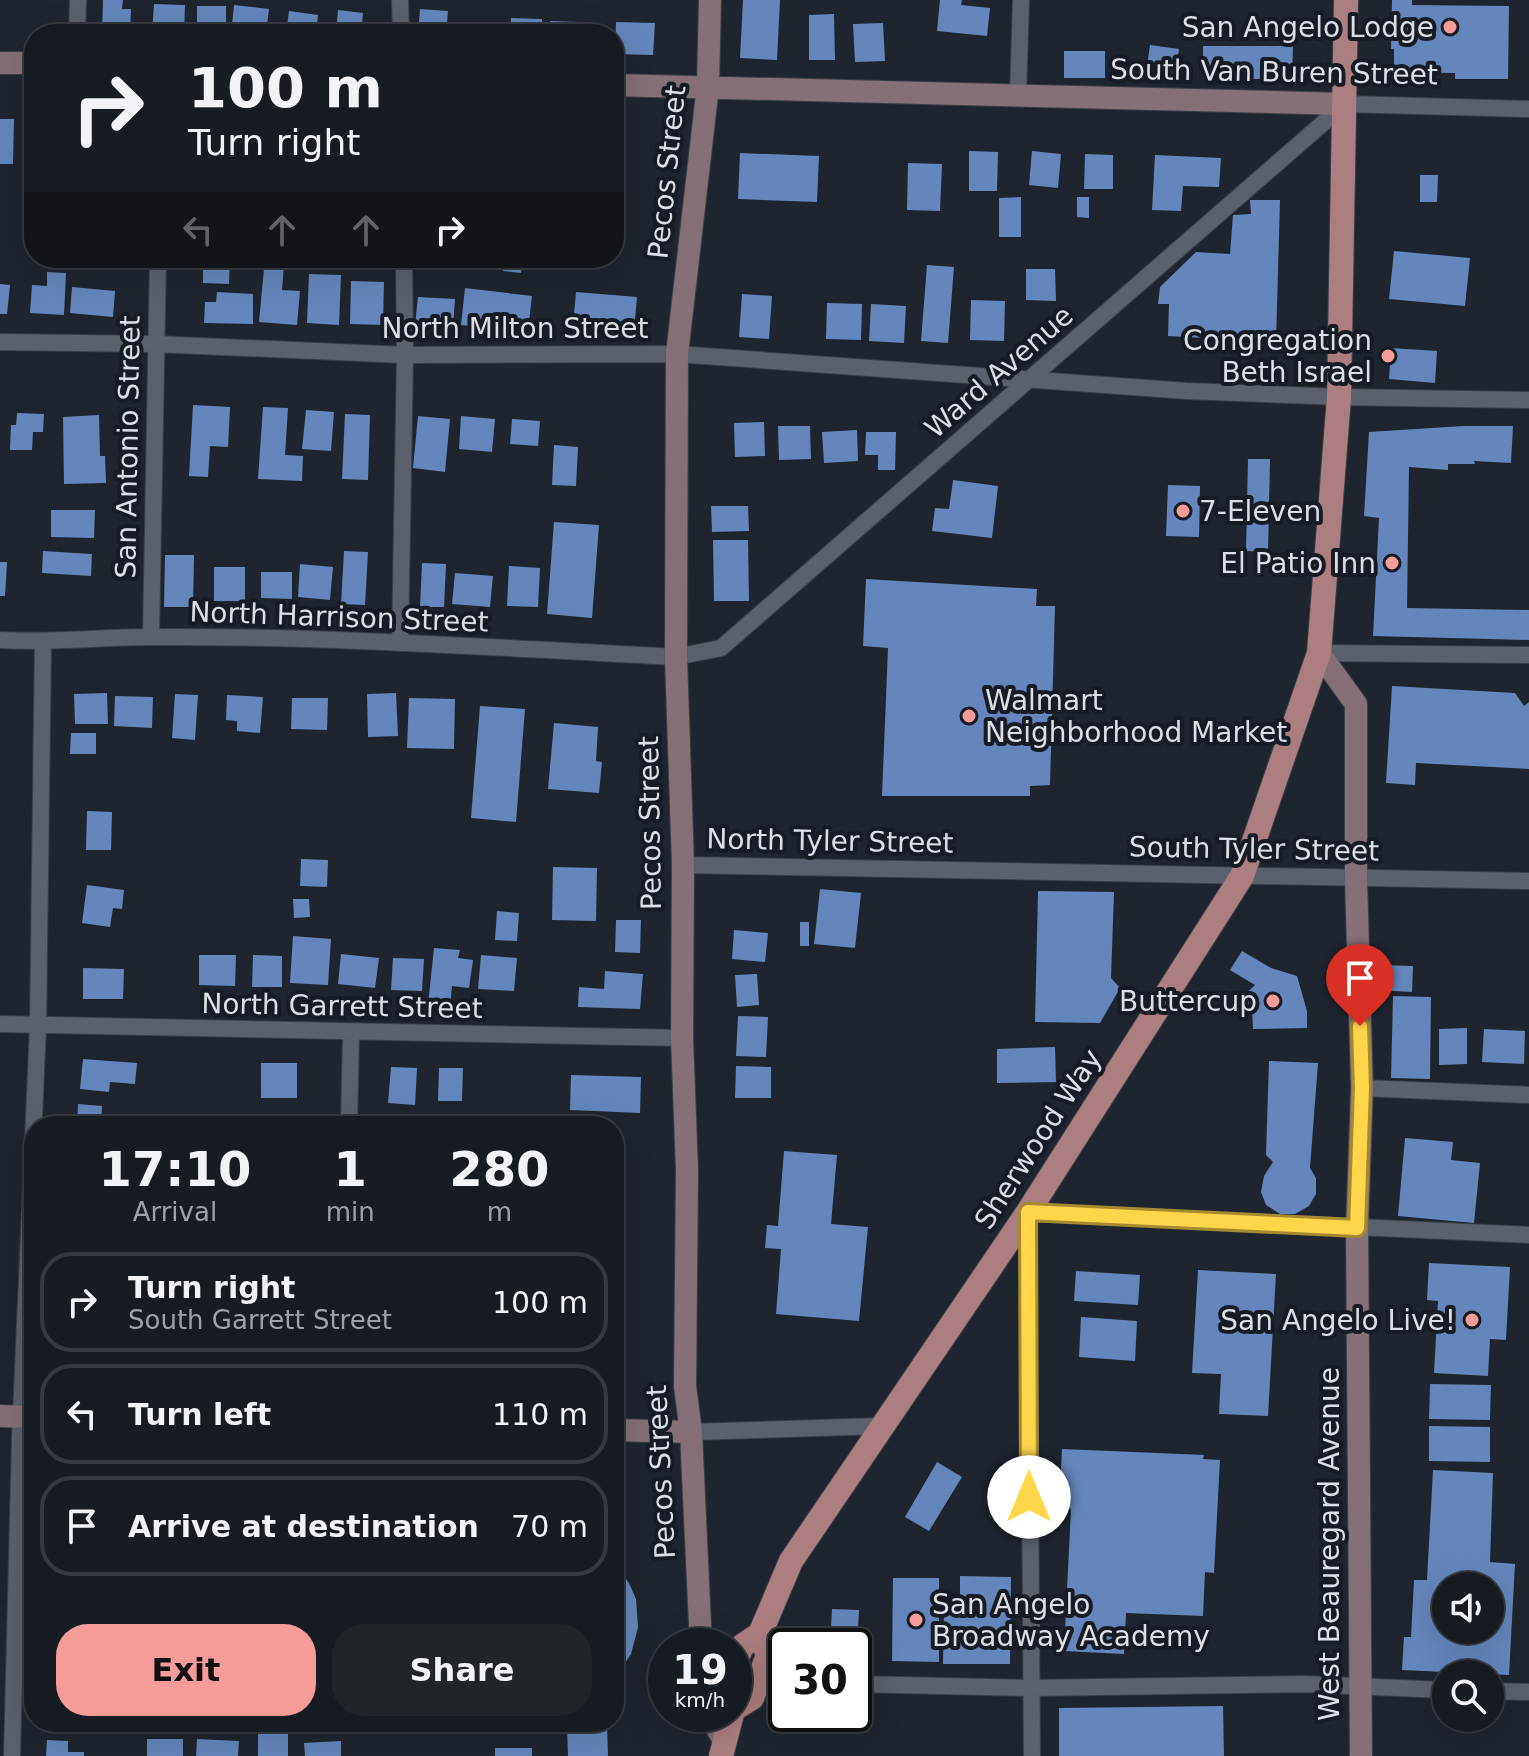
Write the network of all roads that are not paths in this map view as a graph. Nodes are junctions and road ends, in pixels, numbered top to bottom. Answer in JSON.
{"nodes":[{"id":1,"x":78,"y":0,"type":"edge"},
{"id":2,"x":400,"y":0,"type":"edge"},
{"id":3,"x":710,"y":0,"type":"edge"},
{"id":4,"x":1021,"y":0,"type":"edge"},
{"id":5,"x":1346,"y":0,"type":"edge"},
{"id":6,"x":77,"y":24,"type":"edge"},
{"id":7,"x":401,"y":24,"type":"edge"},
{"id":8,"x":0,"y":63,"type":"edge"},
{"id":9,"x":24,"y":63,"type":"edge"},
{"id":10,"x":624,"y":85,"type":"edge"},
{"id":11,"x":708,"y":86,"type":"junction"},
{"id":12,"x":1018,"y":96,"type":"junction"},
{"id":13,"x":1345,"y":104,"type":"junction"},
{"id":14,"x":1529,"y":109,"type":"edge"},
{"id":15,"x":158,"y":268,"type":"edge"},
{"id":16,"x":404,"y":268,"type":"edge"},
{"id":17,"x":0,"y":342,"type":"edge"},
{"id":18,"x":155,"y":344,"type":"junction"},
{"id":19,"x":677,"y":354,"type":"junction"},
{"id":20,"x":405,"y":355,"type":"junction"},
{"id":21,"x":1028,"y":381,"type":"junction"},
{"id":22,"x":1339,"y":397,"type":"junction"},
{"id":23,"x":1529,"y":400,"type":"edge"},
{"id":24,"x":151,"y":637,"type":"junction"},
{"id":25,"x":0,"y":640,"type":"edge"},
{"id":26,"x":43,"y":642,"type":"junction"},
{"id":27,"x":400,"y":643,"type":"junction"},
{"id":28,"x":1319,"y":653,"type":"junction"},
{"id":29,"x":1529,"y":655,"type":"edge"},
{"id":30,"x":676,"y":657,"type":"junction"},
{"id":31,"x":683,"y":865,"type":"junction"},
{"id":32,"x":977,"y":869,"type":"joint"},
{"id":33,"x":1242,"y":876,"type":"junction"},
{"id":34,"x":1356,"y":878,"type":"junction"},
{"id":35,"x":1529,"y":881,"type":"edge"},
{"id":36,"x":0,"y":1024,"type":"edge"},
{"id":37,"x":38,"y":1025,"type":"junction"},
{"id":38,"x":351,"y":1033,"type":"junction"},
{"id":39,"x":682,"y":1038,"type":"junction"},
{"id":40,"x":1362,"y":1088,"type":"junction"},
{"id":41,"x":1529,"y":1095,"type":"edge"},
{"id":42,"x":33,"y":1116,"type":"edge"},
{"id":43,"x":349,"y":1116,"type":"edge"},
{"id":44,"x":1028,"y":1212,"type":"junction"},
{"id":45,"x":1357,"y":1228,"type":"junction"},
{"id":46,"x":1529,"y":1235,"type":"edge"},
{"id":47,"x":24,"y":1299,"type":"edge"},
{"id":48,"x":18,"y":1417,"type":"edge"},
{"id":49,"x":880,"y":1426,"type":"junction"},
{"id":50,"x":624,"y":1430,"type":"edge"},
{"id":51,"x":691,"y":1432,"type":"junction"},
{"id":52,"x":700,"y":1628,"type":"edge"},
{"id":53,"x":760,"y":1634,"type":"junction"},
{"id":54,"x":752,"y":1639,"type":"edge"},
{"id":55,"x":760,"y":1675,"type":"junction"},
{"id":56,"x":768,"y":1677,"type":"edge"},
{"id":57,"x":872,"y":1684,"type":"edge"},
{"id":58,"x":1030,"y":1688,"type":"junction"},
{"id":59,"x":1359,"y":1688,"type":"junction"},
{"id":60,"x":1432,"y":1690,"type":"edge"},
{"id":61,"x":1504,"y":1691,"type":"edge"},
{"id":62,"x":1529,"y":1692,"type":"edge"},
{"id":63,"x":752,"y":1698,"type":"edge"},
{"id":64,"x":12,"y":1756,"type":"edge"},
{"id":65,"x":1032,"y":1756,"type":"edge"},
{"id":66,"x":1361,"y":1756,"type":"edge"}],
"edges":[{"from":1,"to":6,"type":"street"},
{"from":2,"to":7,"type":"street"},
{"from":3,"to":11,"type":"street","name":"Pecos Street"},
{"from":4,"to":12,"type":"street"},
{"from":5,"to":13,"type":"main road"},
{"from":8,"to":9,"type":"street"},
{"from":10,"to":11,"type":"street","name":"South Van Buren Street"},
{"from":11,"to":12,"type":"street","name":"South Van Buren Street"},
{"from":11,"to":19,"type":"street","name":"Pecos Street"},
{"from":12,"to":13,"type":"street","name":"South Van Buren Street"},
{"from":13,"to":14,"type":"street","name":"South Van Buren Street"},
{"from":13,"to":21,"type":"street","name":"Ward Avenue"},
{"from":13,"to":22,"type":"main road"},
{"from":15,"to":18,"type":"street","name":"San Antonio Street"},
{"from":16,"to":20,"type":"street"},
{"from":17,"to":18,"type":"street","name":"North Milton Street"},
{"from":18,"to":20,"type":"street","name":"North Milton Street"},
{"from":18,"to":24,"type":"street","name":"San Antonio Street"},
{"from":19,"to":20,"type":"street","name":"North Milton Street"},
{"from":19,"to":21,"type":"street","name":"North Milton Street"},
{"from":19,"to":30,"type":"street","name":"Pecos Street"},
{"from":20,"to":27,"type":"street"},
{"from":21,"to":22,"type":"street","name":"North Milton Street"},
{"from":21,"to":30,"type":"street","name":"Ward Avenue"},
{"from":22,"to":23,"type":"street","name":"North Milton Street"},
{"from":22,"to":28,"type":"main road"},
{"from":24,"to":26,"type":"street","name":"North Harrison Street"},
{"from":24,"to":27,"type":"street","name":"North Harrison Street"},
{"from":25,"to":26,"type":"street","name":"North Harrison Street"},
{"from":26,"to":37,"type":"street"},
{"from":27,"to":30,"type":"street","name":"North Harrison Street"},
{"from":28,"to":29,"type":"street"},
{"from":28,"to":33,"type":"main road","name":"Sherwood Way"},
{"from":28,"to":34,"type":"street","name":"West Beauregard Avenue"},
{"from":30,"to":31,"type":"street","name":"Pecos Street"},
{"from":31,"to":32,"type":"street","name":"North Tyler Street"},
{"from":31,"to":39,"type":"street","name":"Pecos Street"},
{"from":32,"to":33,"type":"street","name":"South Tyler Street"},
{"from":33,"to":34,"type":"street","name":"South Tyler Street"},
{"from":33,"to":44,"type":"main road","name":"Sherwood Way"},
{"from":34,"to":35,"type":"street","name":"South Tyler Street"},
{"from":34,"to":40,"type":"street","name":"West Beauregard Avenue"},
{"from":36,"to":37,"type":"street","name":"North Garrett Street"},
{"from":37,"to":38,"type":"street","name":"North Garrett Street"},
{"from":37,"to":42,"type":"street"},
{"from":38,"to":39,"type":"street","name":"North Garrett Street"},
{"from":38,"to":43,"type":"street"},
{"from":39,"to":51,"type":"street","name":"Pecos Street"},
{"from":40,"to":41,"type":"street"},
{"from":40,"to":45,"type":"street","name":"West Beauregard Avenue"},
{"from":44,"to":45,"type":"street"},
{"from":44,"to":49,"type":"main road","name":"Sherwood Way"},
{"from":44,"to":58,"type":"street"},
{"from":45,"to":46,"type":"street"},
{"from":45,"to":59,"type":"street","name":"West Beauregard Avenue"},
{"from":47,"to":48,"type":"street"},
{"from":48,"to":64,"type":"street"},
{"from":49,"to":51,"type":"street"},
{"from":49,"to":53,"type":"main road","name":"Sherwood Way"},
{"from":50,"to":51,"type":"street"},
{"from":51,"to":52,"type":"street","name":"Pecos Street"},
{"from":53,"to":54,"type":"main road","name":"Sherwood Way"},
{"from":53,"to":55,"type":"main road","name":"Sherwood Way"},
{"from":55,"to":56,"type":"street"},
{"from":55,"to":63,"type":"main road"},
{"from":57,"to":58,"type":"street"},
{"from":58,"to":59,"type":"street"},
{"from":58,"to":65,"type":"street"},
{"from":59,"to":60,"type":"street"},
{"from":59,"to":66,"type":"street","name":"West Beauregard Avenue"},
{"from":61,"to":62,"type":"street"}]}
